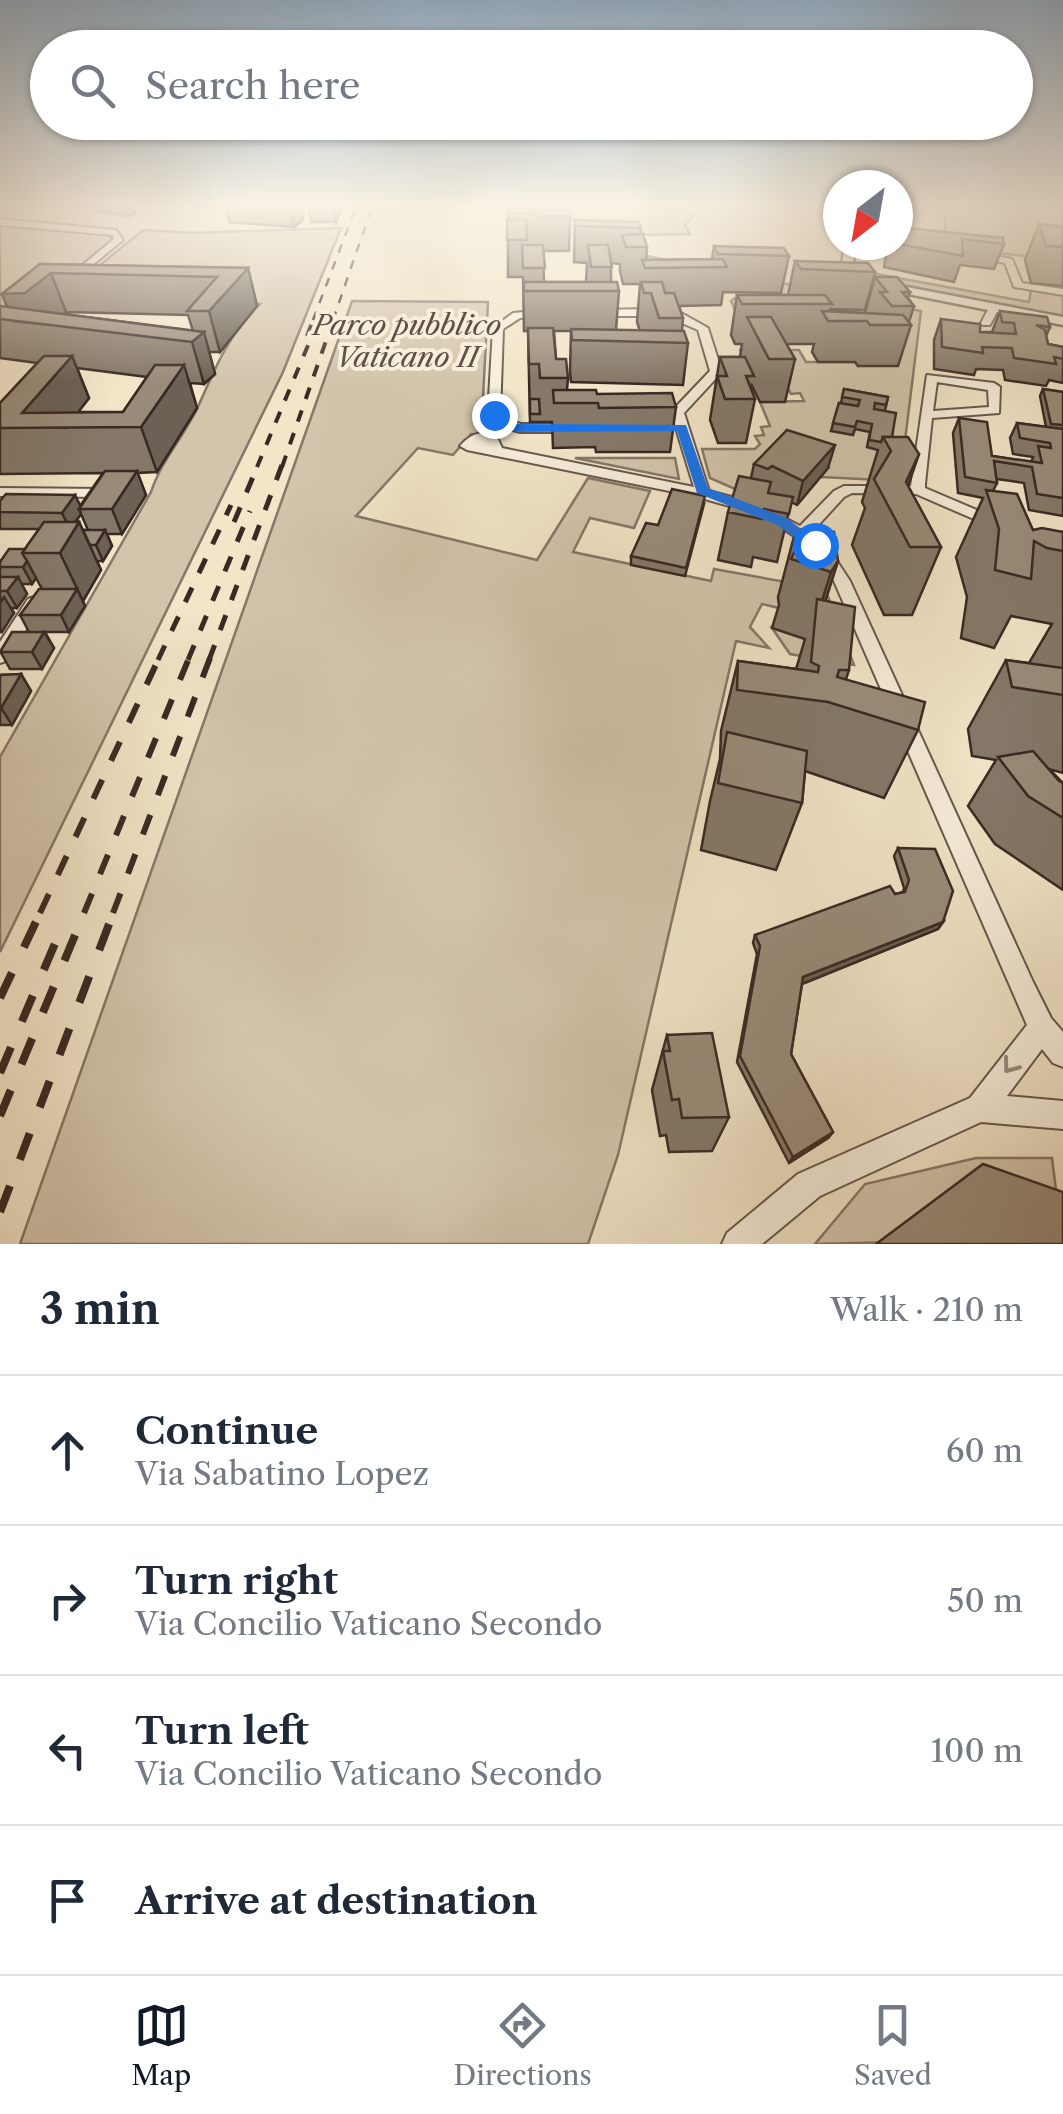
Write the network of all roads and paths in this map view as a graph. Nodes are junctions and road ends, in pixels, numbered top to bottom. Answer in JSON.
{"nodes":[{"id":1,"x":88,"y":265,"type":"edge"},
{"id":2,"x":847,"y":265,"type":"edge"},
{"id":3,"x":1009,"y":265,"type":"edge"},
{"id":4,"x":69,"y":281,"type":"edge"},
{"id":5,"x":1063,"y":292,"type":"edge"},
{"id":6,"x":994,"y":308,"type":"junction"},
{"id":7,"x":555,"y":313,"type":"edge"},
{"id":8,"x":588,"y":313,"type":"edge"},
{"id":9,"x":1063,"y":322,"type":"edge"},
{"id":10,"x":986,"y":324,"type":"dead end"},
{"id":11,"x":927,"y":415,"type":"junction"},
{"id":12,"x":664,"y":427,"type":"edge"},
{"id":13,"x":682,"y":427,"type":"junction"},
{"id":14,"x":591,"y":428,"type":"edge"},
{"id":15,"x":498,"y":451,"type":"dead end"},
{"id":16,"x":702,"y":490,"type":"junction"},
{"id":17,"x":918,"y":490,"type":"junction"},
{"id":18,"x":8,"y":492,"type":"edge"},
{"id":19,"x":93,"y":509,"type":"edge"},
{"id":20,"x":0,"y":513,"type":"edge"},
{"id":21,"x":1005,"y":526,"type":"edge"},
{"id":22,"x":801,"y":534,"type":"junction"},
{"id":23,"x":42,"y":590,"type":"edge"},
{"id":24,"x":0,"y":656,"type":"edge"},
{"id":25,"x":1042,"y":1026,"type":"junction"},
{"id":26,"x":1063,"y":1054,"type":"edge"},
{"id":27,"x":980,"y":1108,"type":"junction"},
{"id":28,"x":1063,"y":1115,"type":"edge"},
{"id":29,"x":738,"y":1244,"type":"edge"}],
"edges":[{"from":1,"to":4,"type":"street"},
{"from":2,"to":6,"type":"street"},
{"from":3,"to":5,"type":"street"},
{"from":6,"to":9,"type":"street"},
{"from":6,"to":10,"type":"street"},
{"from":7,"to":14,"type":"street"},
{"from":8,"to":13,"type":"street"},
{"from":11,"to":11,"type":"street"},
{"from":11,"to":17,"type":"street"},
{"from":12,"to":13,"type":"street"},
{"from":13,"to":16,"type":"street"},
{"from":15,"to":16,"type":"street"},
{"from":16,"to":22,"type":"street"},
{"from":17,"to":21,"type":"street"},
{"from":17,"to":22,"type":"street"},
{"from":18,"to":19,"type":"street"},
{"from":18,"to":20,"type":"street"},
{"from":22,"to":25,"type":"street"},
{"from":23,"to":24,"type":"street"},
{"from":25,"to":26,"type":"street"},
{"from":25,"to":27,"type":"street","one_way":true},
{"from":27,"to":28,"type":"street"},
{"from":27,"to":29,"type":"street"}]}
